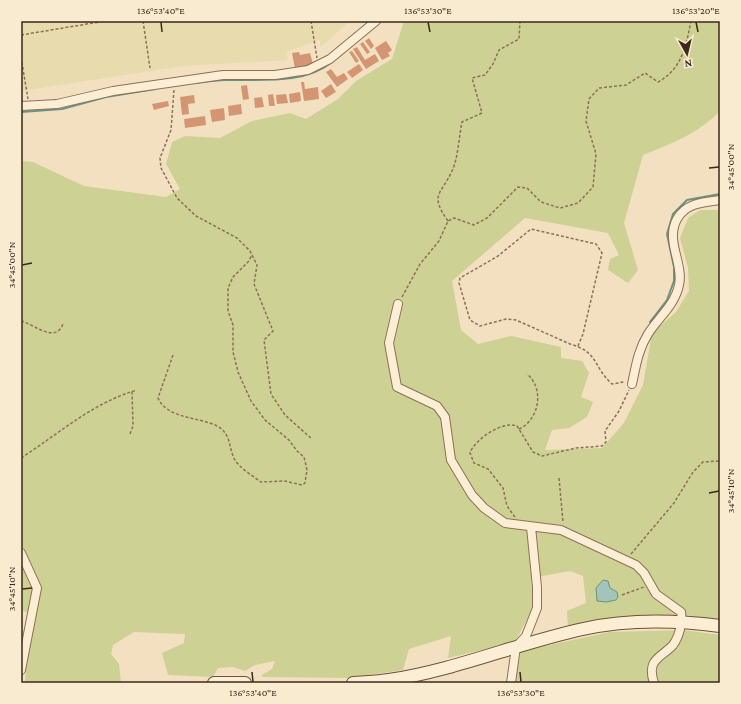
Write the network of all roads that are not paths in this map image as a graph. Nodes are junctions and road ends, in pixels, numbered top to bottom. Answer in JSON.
{"nodes":[{"id":1,"x":376,"y":21,"type":"edge"},
{"id":2,"x":25,"y":105,"type":"edge"},
{"id":3,"x":720,"y":200,"type":"edge"},
{"id":4,"x":398,"y":304,"type":"road end"},
{"id":5,"x":630,"y":381,"type":"road end"},
{"id":6,"x":531,"y":527,"type":"junction"},
{"id":7,"x":21,"y":553,"type":"edge"},
{"id":8,"x":681,"y":622,"type":"junction"},
{"id":9,"x":720,"y":626,"type":"edge"},
{"id":10,"x":516,"y":646,"type":"junction"},
{"id":11,"x":21,"y":670,"type":"edge"},
{"id":12,"x":390,"y":682,"type":"edge"},
{"id":13,"x":214,"y":683,"type":"edge"},
{"id":14,"x":245,"y":683,"type":"edge"},
{"id":15,"x":353,"y":683,"type":"edge"},
{"id":16,"x":511,"y":683,"type":"edge"},
{"id":17,"x":654,"y":683,"type":"edge"}],
"edges":[{"from":1,"to":2,"type":"street"},
{"from":3,"to":5,"type":"street"},
{"from":4,"to":6,"type":"street"},
{"from":6,"to":8,"type":"street"},
{"from":6,"to":10,"type":"street"},
{"from":7,"to":11,"type":"street"},
{"from":8,"to":9,"type":"street"},
{"from":8,"to":10,"type":"street"},
{"from":8,"to":17,"type":"street"},
{"from":10,"to":12,"type":"street"},
{"from":10,"to":16,"type":"street"},
{"from":12,"to":15,"type":"street"},
{"from":13,"to":14,"type":"street"}]}
